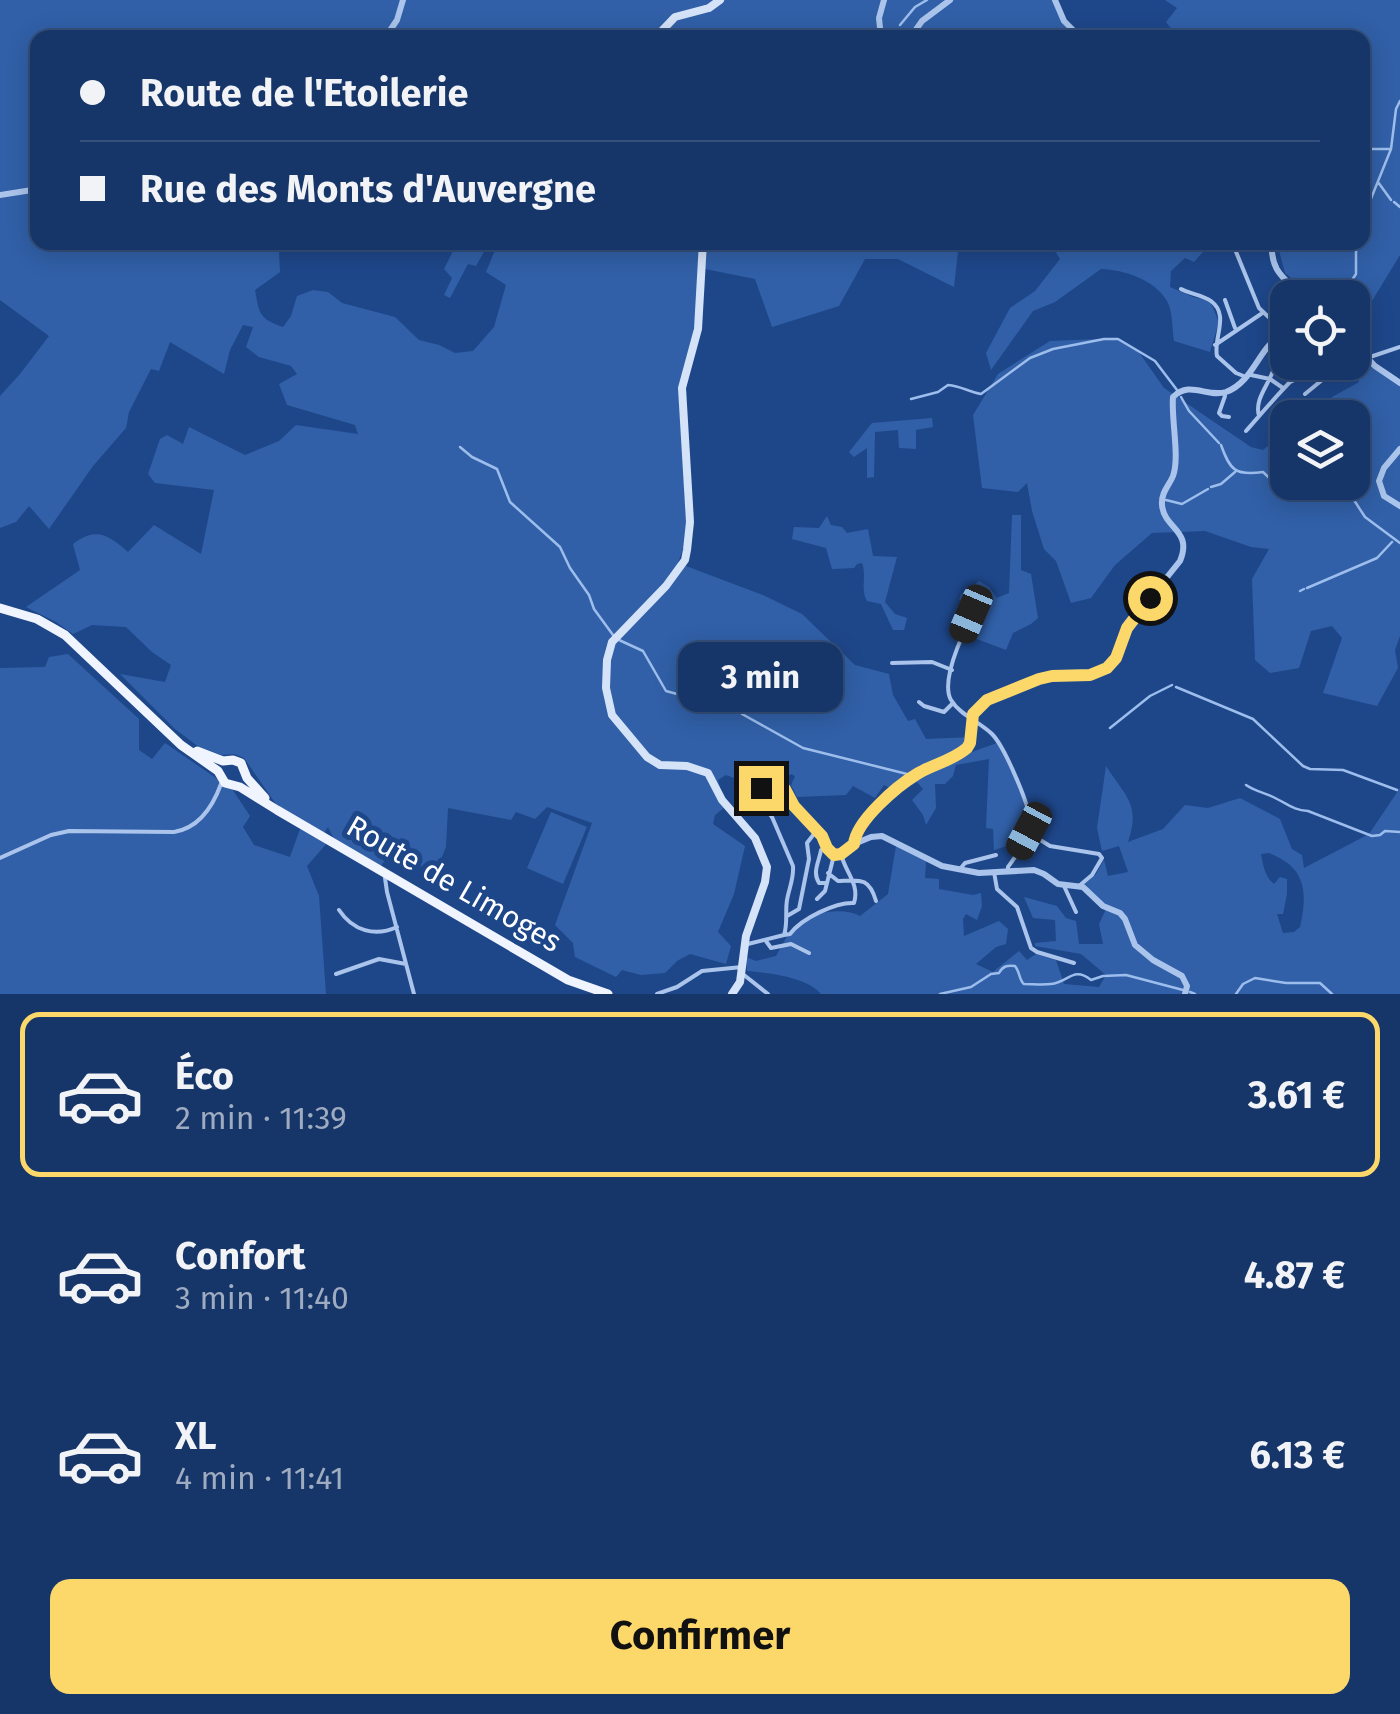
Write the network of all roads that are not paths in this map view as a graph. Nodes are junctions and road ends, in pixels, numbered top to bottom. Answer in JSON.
{"nodes":[{"id":1,"x":403,"y":0,"type":"edge"},
{"id":2,"x":720,"y":0,"type":"edge"},
{"id":3,"x":884,"y":0,"type":"edge"},
{"id":4,"x":950,"y":0,"type":"edge"},
{"id":5,"x":1055,"y":0,"type":"edge"},
{"id":6,"x":390,"y":30,"type":"edge"},
{"id":7,"x":663,"y":30,"type":"edge"},
{"id":8,"x":880,"y":30,"type":"edge"},
{"id":9,"x":916,"y":30,"type":"edge"},
{"id":10,"x":1073,"y":30,"type":"edge"},
{"id":11,"x":30,"y":190,"type":"edge"},
{"id":12,"x":0,"y":195,"type":"edge"},
{"id":13,"x":703,"y":250,"type":"edge"},
{"id":14,"x":1235,"y":250,"type":"edge"},
{"id":15,"x":1271,"y":250,"type":"edge"},
{"id":16,"x":1286,"y":280,"type":"edge"},
{"id":17,"x":1181,"y":289,"type":"dead end"},
{"id":18,"x":1225,"y":300,"type":"dead end"},
{"id":19,"x":1263,"y":313,"type":"junction"},
{"id":20,"x":1270,"y":319,"type":"edge"},
{"id":21,"x":1236,"y":330,"type":"junction"},
{"id":22,"x":1270,"y":343,"type":"edge"},
{"id":23,"x":1215,"y":345,"type":"junction"},
{"id":24,"x":1400,"y":347,"type":"edge"},
{"id":25,"x":1370,"y":356,"type":"edge"},
{"id":26,"x":1370,"y":360,"type":"edge"},
{"id":27,"x":1236,"y":374,"type":"junction"},
{"id":28,"x":1247,"y":375,"type":"junction"},
{"id":29,"x":1270,"y":378,"type":"joint"},
{"id":30,"x":1273,"y":380,"type":"edge"},
{"id":31,"x":1292,"y":380,"type":"edge"},
{"id":32,"x":1322,"y":380,"type":"edge"},
{"id":33,"x":1400,"y":383,"type":"edge"},
{"id":34,"x":1233,"y":387,"type":"junction"},
{"id":35,"x":1283,"y":388,"type":"junction"},
{"id":36,"x":1224,"y":392,"type":"junction"},
{"id":37,"x":1305,"y":394,"type":"dead end"},
{"id":38,"x":1259,"y":416,"type":"junction"},
{"id":39,"x":1230,"y":417,"type":"dead end"},
{"id":40,"x":1246,"y":431,"type":"dead end"},
{"id":41,"x":1400,"y":449,"type":"edge"},
{"id":42,"x":1400,"y":506,"type":"edge"},
{"id":43,"x":984,"y":600,"type":"dead end"},
{"id":44,"x":0,"y":608,"type":"edge"},
{"id":45,"x":892,"y":662,"type":"dead end"},
{"id":46,"x":952,"y":670,"type":"junction"},
{"id":47,"x":919,"y":702,"type":"dead end"},
{"id":48,"x":953,"y":703,"type":"junction"},
{"id":49,"x":971,"y":719,"type":"junction"},
{"id":50,"x":172,"y":737,"type":"junction"},
{"id":51,"x":228,"y":761,"type":"junction"},
{"id":52,"x":245,"y":775,"type":"junction"},
{"id":53,"x":227,"y":781,"type":"junction"},
{"id":54,"x":216,"y":797,"type":"junction"},
{"id":55,"x":277,"y":810,"type":"junction"},
{"id":56,"x":817,"y":830,"type":"junction"},
{"id":57,"x":854,"y":844,"type":"junction"},
{"id":58,"x":824,"y":849,"type":"junction"},
{"id":59,"x":809,"y":850,"type":"junction"},
{"id":60,"x":1017,"y":852,"type":"junction"},
{"id":61,"x":841,"y":854,"type":"junction"},
{"id":62,"x":834,"y":855,"type":"junction"},
{"id":63,"x":996,"y":855,"type":"dead end"},
{"id":64,"x":0,"y":858,"type":"edge"},
{"id":65,"x":960,"y":870,"type":"junction"},
{"id":66,"x":994,"y":872,"type":"junction"},
{"id":67,"x":1008,"y":872,"type":"junction"},
{"id":68,"x":828,"y":873,"type":"junction"},
{"id":69,"x":387,"y":874,"type":"junction"},
{"id":70,"x":853,"y":880,"type":"junction"},
{"id":71,"x":826,"y":882,"type":"junction"},
{"id":72,"x":1064,"y":886,"type":"junction"},
{"id":73,"x":1079,"y":886,"type":"junction"},
{"id":74,"x":817,"y":899,"type":"dead end"},
{"id":75,"x":876,"y":901,"type":"dead end"},
{"id":76,"x":339,"y":910,"type":"dead end"},
{"id":77,"x":1076,"y":912,"type":"dead end"},
{"id":78,"x":787,"y":916,"type":"junction"},
{"id":79,"x":397,"y":927,"type":"junction"},
{"id":80,"x":784,"y":934,"type":"junction"},
{"id":81,"x":766,"y":941,"type":"junction"},
{"id":82,"x":744,"y":945,"type":"junction"},
{"id":83,"x":809,"y":953,"type":"dead end"},
{"id":84,"x":1074,"y":962,"type":"dead end"},
{"id":85,"x":406,"y":964,"type":"junction"},
{"id":86,"x":742,"y":971,"type":"junction"},
{"id":87,"x":336,"y":974,"type":"dead end"},
{"id":88,"x":593,"y":992,"type":"edge"},
{"id":89,"x":1186,"y":992,"type":"edge"},
{"id":90,"x":414,"y":994,"type":"edge"},
{"id":91,"x":608,"y":994,"type":"edge"},
{"id":92,"x":657,"y":994,"type":"edge"},
{"id":93,"x":732,"y":994,"type":"edge"},
{"id":94,"x":768,"y":994,"type":"edge"}],
"edges":[{"from":1,"to":6,"type":"street"},
{"from":2,"to":7,"type":"main road"},
{"from":3,"to":8,"type":"street"},
{"from":4,"to":9,"type":"street"},
{"from":5,"to":10,"type":"street"},
{"from":11,"to":12,"type":"street"},
{"from":13,"to":82,"type":"main road"},
{"from":14,"to":19,"type":"street"},
{"from":15,"to":16,"type":"street"},
{"from":17,"to":23,"type":"street"},
{"from":18,"to":21,"type":"street"},
{"from":19,"to":20,"type":"street"},
{"from":19,"to":21,"type":"street"},
{"from":21,"to":23,"type":"street"},
{"from":22,"to":28,"type":"street"},
{"from":23,"to":27,"type":"street"},
{"from":24,"to":25,"type":"street"},
{"from":26,"to":33,"type":"street"},
{"from":27,"to":28,"type":"street"},
{"from":27,"to":34,"type":"street"},
{"from":28,"to":29,"type":"street"},
{"from":28,"to":34,"type":"street"},
{"from":29,"to":38,"type":"street"},
{"from":30,"to":35,"type":"street"},
{"from":31,"to":35,"type":"street"},
{"from":32,"to":37,"type":"street"},
{"from":34,"to":36,"type":"street"},
{"from":35,"to":38,"type":"street"},
{"from":36,"to":39,"type":"street"},
{"from":36,"to":49,"type":"street"},
{"from":38,"to":40,"type":"street"},
{"from":41,"to":42,"type":"street"},
{"from":43,"to":46,"type":"street"},
{"from":44,"to":50,"type":"main road","name":"Route de Limoges"},
{"from":45,"to":46,"type":"street"},
{"from":46,"to":48,"type":"street"},
{"from":47,"to":48,"type":"street"},
{"from":48,"to":49,"type":"street"},
{"from":49,"to":57,"type":"street"},
{"from":49,"to":60,"type":"street"},
{"from":50,"to":51,"type":"main road","name":"Route de Limoges"},
{"from":50,"to":53,"type":"main road","name":"Route de Limoges"},
{"from":51,"to":52,"type":"main road"},
{"from":51,"to":53,"type":"main road"},
{"from":52,"to":53,"type":"main road"},
{"from":52,"to":55,"type":"main road","name":"Route de Limoges"},
{"from":53,"to":54,"type":"street"},
{"from":53,"to":54,"type":"street"},
{"from":53,"to":55,"type":"main road","name":"Route de Limoges"},
{"from":54,"to":64,"type":"street"},
{"from":55,"to":69,"type":"main road","name":"Route de Limoges"},
{"from":56,"to":58,"type":"street"},
{"from":56,"to":59,"type":"street"},
{"from":56,"to":78,"type":"street"},
{"from":57,"to":61,"type":"street"},
{"from":57,"to":65,"type":"street"},
{"from":58,"to":59,"type":"street"},
{"from":58,"to":62,"type":"street"},
{"from":58,"to":71,"type":"street"},
{"from":59,"to":78,"type":"street"},
{"from":60,"to":67,"type":"street"},
{"from":60,"to":73,"type":"street"},
{"from":61,"to":62,"type":"street"},
{"from":61,"to":70,"type":"street"},
{"from":62,"to":68,"type":"street"},
{"from":63,"to":65,"type":"street"},
{"from":65,"to":66,"type":"street"},
{"from":66,"to":67,"type":"street"},
{"from":66,"to":84,"type":"street"},
{"from":67,"to":72,"type":"street"},
{"from":68,"to":70,"type":"street"},
{"from":68,"to":71,"type":"street"},
{"from":69,"to":79,"type":"street"},
{"from":69,"to":88,"type":"main road","name":"Route de Limoges"},
{"from":70,"to":75,"type":"street"},
{"from":70,"to":80,"type":"street"},
{"from":71,"to":74,"type":"street"},
{"from":72,"to":73,"type":"street"},
{"from":72,"to":77,"type":"street"},
{"from":73,"to":89,"type":"street"},
{"from":76,"to":79,"type":"street"},
{"from":78,"to":80,"type":"street"},
{"from":79,"to":85,"type":"street"},
{"from":80,"to":81,"type":"street"},
{"from":81,"to":82,"type":"street"},
{"from":81,"to":83,"type":"street"},
{"from":82,"to":86,"type":"main road"},
{"from":85,"to":87,"type":"street"},
{"from":85,"to":90,"type":"street"},
{"from":86,"to":92,"type":"street"},
{"from":86,"to":93,"type":"main road"},
{"from":86,"to":94,"type":"street"},
{"from":88,"to":91,"type":"main road","name":"Route de Limoges"}]}
